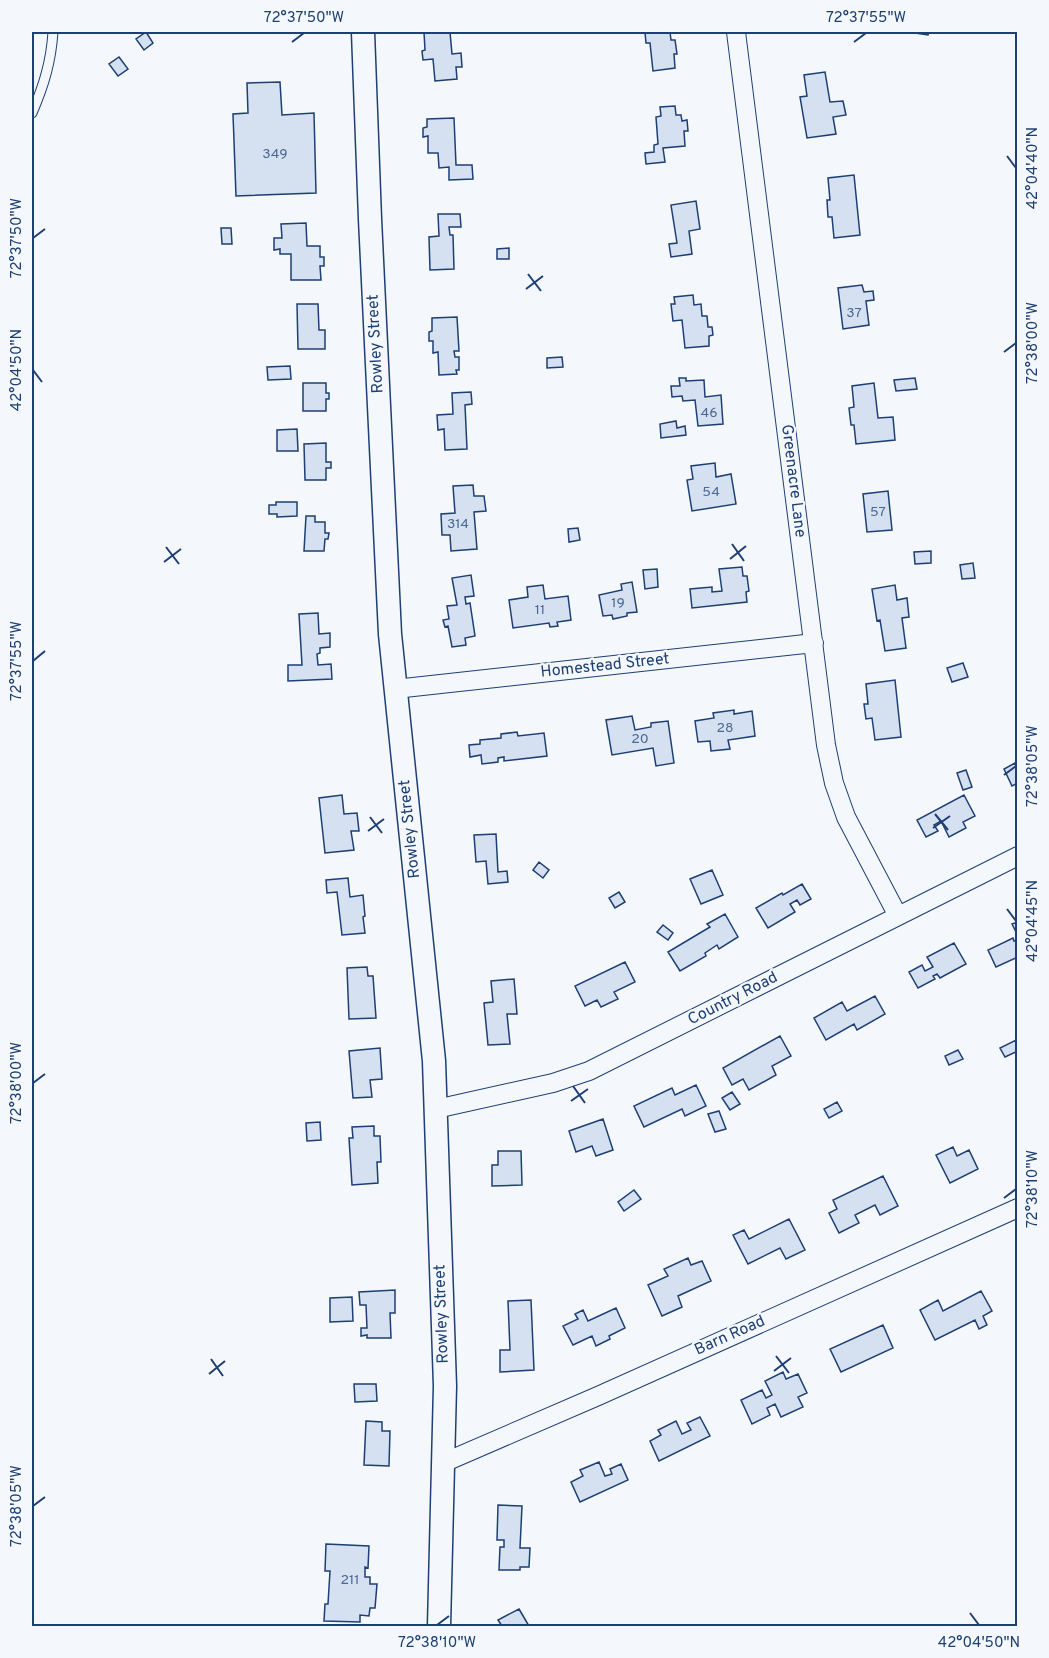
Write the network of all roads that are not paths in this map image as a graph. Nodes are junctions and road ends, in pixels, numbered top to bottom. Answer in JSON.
{"nodes":[{"id":1,"x":53,"y":32,"type":"edge"},
{"id":2,"x":363,"y":32,"type":"edge"},
{"id":3,"x":736,"y":32,"type":"edge"},
{"id":4,"x":32,"y":113,"type":"edge"},
{"id":5,"x":814,"y":644,"type":"junction"},
{"id":6,"x":395,"y":689,"type":"junction"},
{"id":7,"x":1017,"y":856,"type":"edge"},
{"id":8,"x":898,"y":916,"type":"junction"},
{"id":9,"x":436,"y":1109,"type":"junction"},
{"id":10,"x":1017,"y":1208,"type":"edge"},
{"id":11,"x":442,"y":1463,"type":"junction"},
{"id":12,"x":439,"y":1626,"type":"edge"}],
"edges":[{"from":1,"to":4,"type":"lane"},
{"from":2,"to":6,"type":"street","name":"Rowley Street"},
{"from":3,"to":5,"type":"street","name":"Greenacre Lane"},
{"from":5,"to":6,"type":"street","name":"Homestead Street"},
{"from":5,"to":8,"type":"street","name":"Greenacre Lane"},
{"from":6,"to":9,"type":"street","name":"Rowley Street"},
{"from":7,"to":8,"type":"street","name":"Country Road"},
{"from":8,"to":9,"type":"street","name":"Country Road"},
{"from":9,"to":11,"type":"street","name":"Rowley Street"},
{"from":10,"to":11,"type":"street","name":"Barn Road"},
{"from":11,"to":12,"type":"street","name":"Rowley Street"}]}
